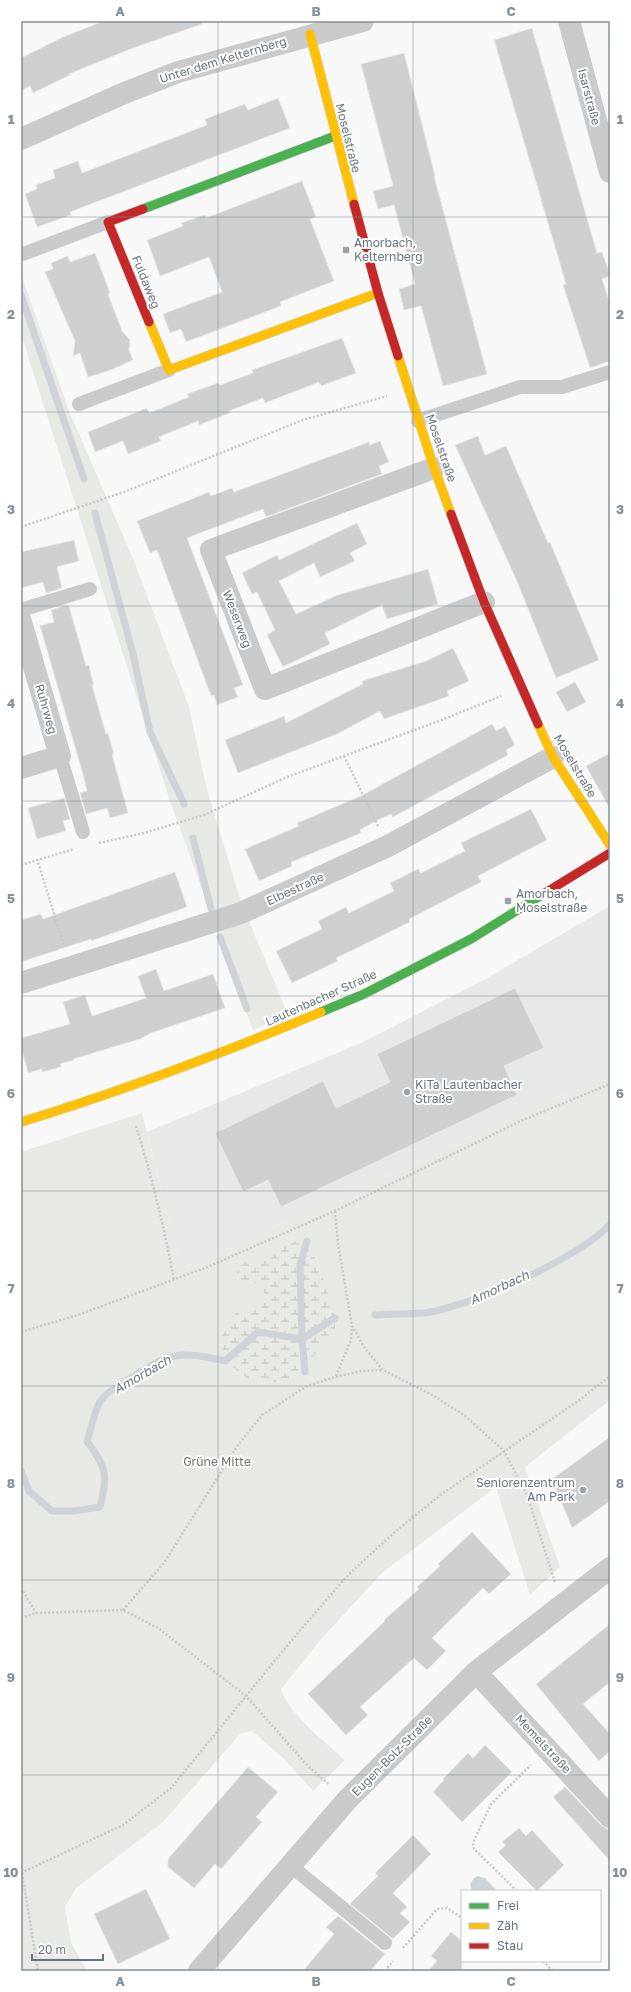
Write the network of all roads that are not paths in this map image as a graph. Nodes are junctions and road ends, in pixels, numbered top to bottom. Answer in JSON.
{"nodes":[{"id":1,"x":363,"y":21,"type":"edge"},
{"id":2,"x":569,"y":21,"type":"edge"},
{"id":3,"x":310,"y":34,"type":"junction"},
{"id":4,"x":335,"y":136,"type":"junction"},
{"id":5,"x":21,"y":139,"type":"edge"},
{"id":6,"x":610,"y":172,"type":"edge"},
{"id":7,"x":108,"y":222,"type":"junction"},
{"id":8,"x":23,"y":254,"type":"dead end"},
{"id":9,"x":378,"y":293,"type":"junction"},
{"id":10,"x":169,"y":370,"type":"junction"},
{"id":11,"x":610,"y":372,"type":"edge"},
{"id":12,"x":79,"y":404,"type":"dead end"},
{"id":13,"x":418,"y":421,"type":"junction"},
{"id":14,"x":434,"y":468,"type":"junction"},
{"id":15,"x":90,"y":589,"type":"dead end"},
{"id":16,"x":484,"y":602,"type":"junction"},
{"id":17,"x":21,"y":610,"type":"edge"},
{"id":18,"x":21,"y":622,"type":"edge"},
{"id":19,"x":60,"y":756,"type":"junction"},
{"id":20,"x":553,"y":757,"type":"junction"},
{"id":21,"x":21,"y":768,"type":"edge"},
{"id":22,"x":83,"y":832,"type":"dead end"},
{"id":23,"x":610,"y":845,"type":"edge"},
{"id":24,"x":610,"y":853,"type":"edge"},
{"id":25,"x":21,"y":983,"type":"edge"},
{"id":26,"x":21,"y":1122,"type":"edge"},
{"id":27,"x":610,"y":1568,"type":"edge"},
{"id":28,"x":476,"y":1672,"type":"junction"},
{"id":29,"x":610,"y":1817,"type":"edge"},
{"id":30,"x":291,"y":1866,"type":"junction"},
{"id":31,"x":384,"y":1943,"type":"dead end"},
{"id":32,"x":199,"y":1971,"type":"edge"}],
"edges":[{"from":1,"to":3,"type":"street","name":"Unter dem Kelternberg"},
{"from":2,"to":6,"type":"street","name":"Isarstraße"},
{"from":3,"to":4,"type":"street","name":"Moselstraße"},
{"from":3,"to":5,"type":"street","name":"Unter dem Kelternberg"},
{"from":4,"to":7,"type":"street"},
{"from":4,"to":9,"type":"street","name":"Moselstraße"},
{"from":7,"to":8,"type":"lane"},
{"from":7,"to":10,"type":"street","name":"Fuldaweg"},
{"from":9,"to":10,"type":"street"},
{"from":9,"to":13,"type":"street","name":"Moselstraße"},
{"from":10,"to":12,"type":"lane"},
{"from":11,"to":13,"type":"lane"},
{"from":13,"to":14,"type":"street","name":"Moselstraße"},
{"from":14,"to":16,"type":"street","name":"Moselstraße"},
{"from":14,"to":16,"type":"street","name":"Weserweg"},
{"from":15,"to":17,"type":"lane"},
{"from":16,"to":20,"type":"street","name":"Moselstraße"},
{"from":18,"to":19,"type":"street","name":"Ruhrweg"},
{"from":19,"to":21,"type":"street"},
{"from":19,"to":22,"type":"lane"},
{"from":20,"to":23,"type":"street","name":"Moselstraße"},
{"from":20,"to":25,"type":"street","name":"Elbestraße"},
{"from":24,"to":26,"type":"street","name":"Lautenbacher Straße"},
{"from":27,"to":28,"type":"street","name":"Eugen-Bolz-Straße"},
{"from":28,"to":29,"type":"street","name":"Memelstraße"},
{"from":28,"to":30,"type":"street","name":"Eugen-Bolz-Straße"},
{"from":30,"to":31,"type":"lane"},
{"from":30,"to":32,"type":"street","name":"Eugen-Bolz-Straße"}]}
